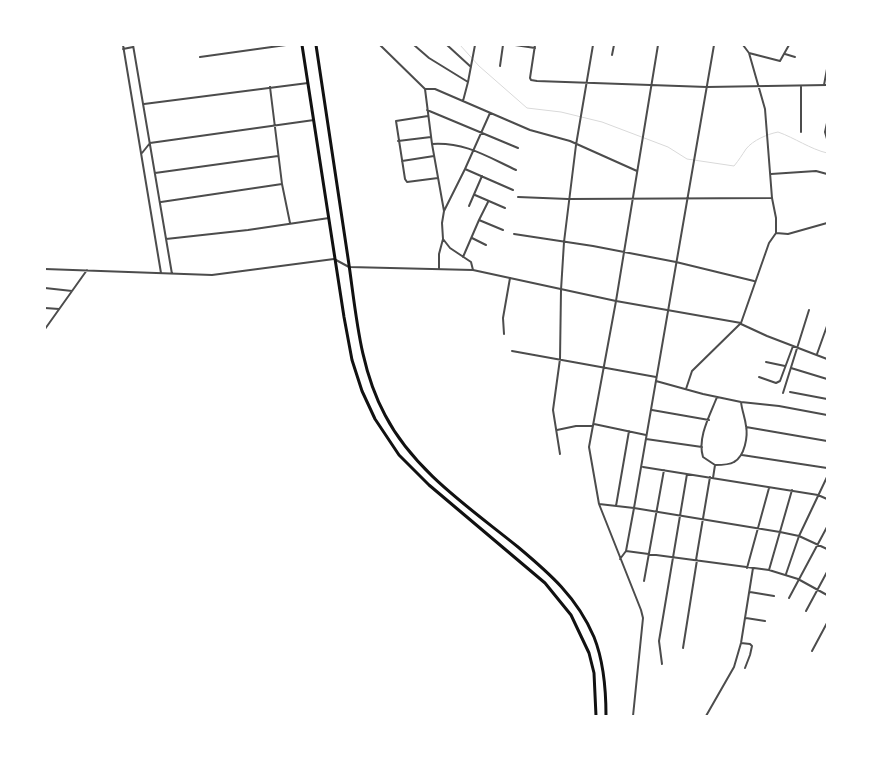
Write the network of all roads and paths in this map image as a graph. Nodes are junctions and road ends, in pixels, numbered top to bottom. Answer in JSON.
{"nodes":[{"id":1,"x":123,"y":45,"type":"edge"},
{"id":2,"x":286,"y":45,"type":"edge"},
{"id":3,"x":302,"y":45,"type":"edge"},
{"id":4,"x":316,"y":45,"type":"edge"},
{"id":5,"x":380,"y":45,"type":"edge"},
{"id":6,"x":414,"y":45,"type":"edge"},
{"id":7,"x":448,"y":45,"type":"edge"},
{"id":8,"x":475,"y":45,"type":"edge"},
{"id":9,"x":503,"y":45,"type":"edge"},
{"id":10,"x":515,"y":45,"type":"edge"},
{"id":11,"x":593,"y":45,"type":"edge"},
{"id":12,"x":614,"y":45,"type":"edge"},
{"id":13,"x":658,"y":45,"type":"edge"},
{"id":14,"x":714,"y":45,"type":"edge"},
{"id":15,"x":743,"y":45,"type":"edge"},
{"id":16,"x":789,"y":45,"type":"edge"},
{"id":17,"x":133,"y":46,"type":"edge"},
{"id":18,"x":535,"y":46,"type":"edge"},
{"id":19,"x":124,"y":49,"type":"junction"},
{"id":20,"x":748,"y":51,"type":"junction"},
{"id":21,"x":785,"y":54,"type":"junction"},
{"id":22,"x":612,"y":55,"type":"dead end"},
{"id":23,"x":200,"y":57,"type":"dead end"},
{"id":24,"x":795,"y":57,"type":"dead end"},
{"id":25,"x":500,"y":66,"type":"dead end"},
{"id":26,"x":471,"y":67,"type":"junction"},
{"id":27,"x":827,"y":69,"type":"edge"},
{"id":28,"x":308,"y":82,"type":"junction"},
{"id":29,"x":468,"y":82,"type":"junction"},
{"id":30,"x":587,"y":84,"type":"junction"},
{"id":31,"x":651,"y":85,"type":"junction"},
{"id":32,"x":825,"y":85,"type":"edge"},
{"id":33,"x":801,"y":86,"type":"junction"},
{"id":34,"x":270,"y":87,"type":"junction"},
{"id":35,"x":707,"y":87,"type":"junction"},
{"id":36,"x":760,"y":87,"type":"junction"},
{"id":37,"x":425,"y":89,"type":"junction"},
{"id":38,"x":463,"y":101,"type":"junction"},
{"id":39,"x":143,"y":104,"type":"junction"},
{"id":40,"x":427,"y":110,"type":"junction"},
{"id":41,"x":490,"y":113,"type":"junction"},
{"id":42,"x":428,"y":116,"type":"junction"},
{"id":43,"x":314,"y":120,"type":"junction"},
{"id":44,"x":827,"y":123,"type":"edge"},
{"id":45,"x":275,"y":125,"type":"junction"},
{"id":46,"x":827,"y":127,"type":"edge"},
{"id":47,"x":481,"y":132,"type":"junction"},
{"id":48,"x":801,"y":132,"type":"dead end"},
{"id":49,"x":431,"y":137,"type":"junction"},
{"id":50,"x":827,"y":139,"type":"edge"},
{"id":51,"x":398,"y":141,"type":"junction"},
{"id":52,"x":150,"y":143,"type":"junction"},
{"id":53,"x":432,"y":144,"type":"junction"},
{"id":54,"x":576,"y":145,"type":"junction"},
{"id":55,"x":518,"y":148,"type":"dead end"},
{"id":56,"x":473,"y":150,"type":"junction"},
{"id":57,"x":141,"y":153,"type":"junction"},
{"id":58,"x":278,"y":156,"type":"junction"},
{"id":59,"x":434,"y":156,"type":"junction"},
{"id":60,"x":402,"y":161,"type":"junction"},
{"id":61,"x":465,"y":169,"type":"junction"},
{"id":62,"x":516,"y":170,"type":"dead end"},
{"id":63,"x":637,"y":171,"type":"junction"},
{"id":64,"x":155,"y":173,"type":"junction"},
{"id":65,"x":771,"y":174,"type":"junction"},
{"id":66,"x":827,"y":174,"type":"edge"},
{"id":67,"x":482,"y":176,"type":"junction"},
{"id":68,"x":438,"y":178,"type":"junction"},
{"id":69,"x":282,"y":184,"type":"junction"},
{"id":70,"x":513,"y":190,"type":"dead end"},
{"id":71,"x":475,"y":195,"type":"junction"},
{"id":72,"x":518,"y":197,"type":"dead end"},
{"id":73,"x":633,"y":198,"type":"junction"},
{"id":74,"x":772,"y":198,"type":"junction"},
{"id":75,"x":568,"y":199,"type":"junction"},
{"id":76,"x":687,"y":199,"type":"junction"},
{"id":77,"x":488,"y":201,"type":"junction"},
{"id":78,"x":160,"y":202,"type":"junction"},
{"id":79,"x":469,"y":206,"type":"dead end"},
{"id":80,"x":505,"y":208,"type":"dead end"},
{"id":81,"x":444,"y":210,"type":"junction"},
{"id":82,"x":329,"y":218,"type":"junction"},
{"id":83,"x":479,"y":220,"type":"junction"},
{"id":84,"x":827,"y":223,"type":"edge"},
{"id":85,"x":290,"y":224,"type":"junction"},
{"id":86,"x":503,"y":230,"type":"dead end"},
{"id":87,"x":776,"y":233,"type":"junction"},
{"id":88,"x":514,"y":234,"type":"dead end"},
{"id":89,"x":166,"y":238,"type":"junction"},
{"id":90,"x":472,"y":238,"type":"junction"},
{"id":91,"x":443,"y":239,"type":"junction"},
{"id":92,"x":564,"y":242,"type":"junction"},
{"id":93,"x":486,"y":244,"type":"dead end"},
{"id":94,"x":624,"y":252,"type":"junction"},
{"id":95,"x":463,"y":257,"type":"junction"},
{"id":96,"x":335,"y":259,"type":"junction"},
{"id":97,"x":676,"y":262,"type":"junction"},
{"id":98,"x":45,"y":268,"type":"edge"},
{"id":99,"x":349,"y":268,"type":"junction"},
{"id":100,"x":439,"y":269,"type":"junction"},
{"id":101,"x":87,"y":270,"type":"junction"},
{"id":102,"x":473,"y":270,"type":"junction"},
{"id":103,"x":161,"y":273,"type":"junction"},
{"id":104,"x":172,"y":274,"type":"junction"},
{"id":105,"x":510,"y":278,"type":"junction"},
{"id":106,"x":755,"y":282,"type":"junction"},
{"id":107,"x":45,"y":288,"type":"edge"},
{"id":108,"x":561,"y":290,"type":"junction"},
{"id":109,"x":72,"y":291,"type":"junction"},
{"id":110,"x":616,"y":301,"type":"junction"},
{"id":111,"x":45,"y":308,"type":"edge"},
{"id":112,"x":59,"y":309,"type":"junction"},
{"id":113,"x":668,"y":309,"type":"junction"},
{"id":114,"x":809,"y":310,"type":"dead end"},
{"id":115,"x":741,"y":324,"type":"junction"},
{"id":116,"x":827,"y":326,"type":"edge"},
{"id":117,"x":46,"y":327,"type":"edge"},
{"id":118,"x":504,"y":334,"type":"dead end"},
{"id":119,"x":793,"y":346,"type":"junction"},
{"id":120,"x":798,"y":348,"type":"junction"},
{"id":121,"x":512,"y":351,"type":"dead end"},
{"id":122,"x":817,"y":355,"type":"junction"},
{"id":123,"x":560,"y":359,"type":"junction"},
{"id":124,"x":827,"y":359,"type":"edge"},
{"id":125,"x":766,"y":362,"type":"dead end"},
{"id":126,"x":785,"y":366,"type":"junction"},
{"id":127,"x":604,"y":368,"type":"junction"},
{"id":128,"x":791,"y":368,"type":"junction"},
{"id":129,"x":656,"y":377,"type":"junction"},
{"id":130,"x":759,"y":378,"type":"dead end"},
{"id":131,"x":827,"y":379,"type":"edge"},
{"id":132,"x":656,"y":381,"type":"junction"},
{"id":133,"x":686,"y":389,"type":"junction"},
{"id":134,"x":790,"y":392,"type":"dead end"},
{"id":135,"x":783,"y":393,"type":"dead end"},
{"id":136,"x":717,"y":398,"type":"junction"},
{"id":137,"x":827,"y":399,"type":"edge"},
{"id":138,"x":741,"y":402,"type":"junction"},
{"id":139,"x":651,"y":410,"type":"junction"},
{"id":140,"x":827,"y":415,"type":"edge"},
{"id":141,"x":709,"y":420,"type":"junction"},
{"id":142,"x":593,"y":425,"type":"junction"},
{"id":143,"x":746,"y":427,"type":"junction"},
{"id":144,"x":557,"y":430,"type":"junction"},
{"id":145,"x":629,"y":430,"type":"junction"},
{"id":146,"x":646,"y":435,"type":"junction"},
{"id":147,"x":646,"y":438,"type":"junction"},
{"id":148,"x":827,"y":441,"type":"edge"},
{"id":149,"x":702,"y":447,"type":"junction"},
{"id":150,"x":560,"y":454,"type":"dead end"},
{"id":151,"x":742,"y":455,"type":"junction"},
{"id":152,"x":715,"y":465,"type":"junction"},
{"id":153,"x":642,"y":467,"type":"junction"},
{"id":154,"x":827,"y":468,"type":"edge"},
{"id":155,"x":664,"y":470,"type":"junction"},
{"id":156,"x":687,"y":474,"type":"junction"},
{"id":157,"x":827,"y":477,"type":"edge"},
{"id":158,"x":711,"y":478,"type":"junction"},
{"id":159,"x":769,"y":487,"type":"junction"},
{"id":160,"x":792,"y":490,"type":"junction"},
{"id":161,"x":818,"y":495,"type":"junction"},
{"id":162,"x":827,"y":499,"type":"edge"},
{"id":163,"x":599,"y":504,"type":"junction"},
{"id":164,"x":616,"y":506,"type":"junction"},
{"id":165,"x":634,"y":508,"type":"junction"},
{"id":166,"x":657,"y":512,"type":"junction"},
{"id":167,"x":680,"y":515,"type":"junction"},
{"id":168,"x":702,"y":519,"type":"junction"},
{"id":169,"x":827,"y":527,"type":"edge"},
{"id":170,"x":758,"y":529,"type":"junction"},
{"id":171,"x":780,"y":532,"type":"junction"},
{"id":172,"x":799,"y":536,"type":"junction"},
{"id":173,"x":818,"y":544,"type":"junction"},
{"id":174,"x":827,"y":549,"type":"edge"},
{"id":175,"x":626,"y":551,"type":"junction"},
{"id":176,"x":649,"y":554,"type":"junction"},
{"id":177,"x":620,"y":558,"type":"junction"},
{"id":178,"x":674,"y":558,"type":"junction"},
{"id":179,"x":696,"y":560,"type":"junction"},
{"id":180,"x":747,"y":568,"type":"junction"},
{"id":181,"x":753,"y":568,"type":"junction"},
{"id":182,"x":769,"y":570,"type":"junction"},
{"id":183,"x":827,"y":572,"type":"edge"},
{"id":184,"x":786,"y":574,"type":"junction"},
{"id":185,"x":798,"y":579,"type":"junction"},
{"id":186,"x":644,"y":581,"type":"dead end"},
{"id":187,"x":818,"y":590,"type":"junction"},
{"id":188,"x":750,"y":592,"type":"junction"},
{"id":189,"x":827,"y":595,"type":"edge"},
{"id":190,"x":774,"y":596,"type":"dead end"},
{"id":191,"x":789,"y":598,"type":"dead end"},
{"id":192,"x":806,"y":611,"type":"dead end"},
{"id":193,"x":746,"y":618,"type":"junction"},
{"id":194,"x":764,"y":622,"type":"dead end"},
{"id":195,"x":827,"y":623,"type":"edge"},
{"id":196,"x":741,"y":643,"type":"junction"},
{"id":197,"x":683,"y":648,"type":"dead end"},
{"id":198,"x":812,"y":651,"type":"dead end"},
{"id":199,"x":662,"y":664,"type":"dead end"},
{"id":200,"x":745,"y":668,"type":"dead end"},
{"id":201,"x":596,"y":716,"type":"edge"},
{"id":202,"x":606,"y":716,"type":"edge"},
{"id":203,"x":633,"y":716,"type":"edge"},
{"id":204,"x":706,"y":716,"type":"edge"}],
"edges":[{"from":1,"to":19,"type":"street"},
{"from":2,"to":23,"type":"street"},
{"from":3,"to":28,"type":"highway"},
{"from":4,"to":99,"type":"highway"},
{"from":5,"to":37,"type":"street"},
{"from":6,"to":29,"type":"street"},
{"from":7,"to":26,"type":"street"},
{"from":8,"to":26,"type":"street"},
{"from":9,"to":25,"type":"street"},
{"from":10,"to":18,"type":"street"},
{"from":11,"to":30,"type":"street"},
{"from":12,"to":22,"type":"street"},
{"from":13,"to":31,"type":"street"},
{"from":14,"to":35,"type":"street"},
{"from":15,"to":20,"type":"street"},
{"from":16,"to":21,"type":"street"},
{"from":17,"to":19,"type":"street"},
{"from":17,"to":39,"type":"street"},
{"from":18,"to":30,"type":"street"},
{"from":19,"to":57,"type":"street"},
{"from":20,"to":21,"type":"street"},
{"from":20,"to":36,"type":"street"},
{"from":21,"to":24,"type":"street"},
{"from":26,"to":29,"type":"street"},
{"from":27,"to":32,"type":"street"},
{"from":28,"to":34,"type":"street"},
{"from":28,"to":43,"type":"highway"},
{"from":29,"to":38,"type":"street"},
{"from":30,"to":31,"type":"street"},
{"from":30,"to":54,"type":"street"},
{"from":31,"to":35,"type":"street"},
{"from":31,"to":63,"type":"street"},
{"from":32,"to":33,"type":"street"},
{"from":33,"to":36,"type":"street"},
{"from":33,"to":48,"type":"street"},
{"from":34,"to":39,"type":"street"},
{"from":34,"to":45,"type":"street"},
{"from":35,"to":36,"type":"street"},
{"from":35,"to":76,"type":"street"},
{"from":36,"to":65,"type":"street"},
{"from":37,"to":38,"type":"street"},
{"from":37,"to":40,"type":"street"},
{"from":38,"to":41,"type":"street"},
{"from":39,"to":52,"type":"street"},
{"from":40,"to":42,"type":"street"},
{"from":40,"to":47,"type":"street"},
{"from":41,"to":47,"type":"street"},
{"from":41,"to":54,"type":"street"},
{"from":42,"to":49,"type":"street"},
{"from":42,"to":51,"type":"street"},
{"from":43,"to":45,"type":"street"},
{"from":43,"to":82,"type":"highway"},
{"from":44,"to":46,"type":"street"},
{"from":45,"to":52,"type":"street"},
{"from":45,"to":58,"type":"street"},
{"from":46,"to":50,"type":"street"},
{"from":47,"to":55,"type":"street"},
{"from":47,"to":56,"type":"street"},
{"from":49,"to":51,"type":"street"},
{"from":49,"to":53,"type":"street"},
{"from":51,"to":60,"type":"street"},
{"from":52,"to":57,"type":"street"},
{"from":52,"to":64,"type":"street"},
{"from":53,"to":56,"type":"street"},
{"from":53,"to":59,"type":"street"},
{"from":54,"to":63,"type":"street"},
{"from":54,"to":75,"type":"street"},
{"from":56,"to":61,"type":"street"},
{"from":56,"to":62,"type":"street"},
{"from":57,"to":103,"type":"street"},
{"from":58,"to":64,"type":"street"},
{"from":58,"to":69,"type":"street"},
{"from":59,"to":60,"type":"street"},
{"from":59,"to":68,"type":"street"},
{"from":60,"to":68,"type":"street"},
{"from":61,"to":67,"type":"street"},
{"from":61,"to":81,"type":"street"},
{"from":63,"to":73,"type":"street"},
{"from":64,"to":78,"type":"street"},
{"from":65,"to":66,"type":"street"},
{"from":65,"to":74,"type":"street"},
{"from":67,"to":70,"type":"street"},
{"from":67,"to":71,"type":"street"},
{"from":68,"to":81,"type":"street"},
{"from":69,"to":78,"type":"street"},
{"from":69,"to":85,"type":"street"},
{"from":71,"to":77,"type":"street"},
{"from":71,"to":79,"type":"street"},
{"from":72,"to":75,"type":"street"},
{"from":73,"to":75,"type":"street"},
{"from":73,"to":76,"type":"street"},
{"from":73,"to":94,"type":"street"},
{"from":74,"to":76,"type":"street"},
{"from":74,"to":87,"type":"street"},
{"from":75,"to":92,"type":"street"},
{"from":76,"to":97,"type":"street"},
{"from":77,"to":80,"type":"street"},
{"from":77,"to":83,"type":"street"},
{"from":78,"to":89,"type":"street"},
{"from":81,"to":91,"type":"street"},
{"from":82,"to":85,"type":"street"},
{"from":82,"to":96,"type":"highway"},
{"from":83,"to":86,"type":"street"},
{"from":83,"to":90,"type":"street"},
{"from":84,"to":87,"type":"street"},
{"from":85,"to":89,"type":"street"},
{"from":87,"to":106,"type":"street"},
{"from":88,"to":92,"type":"street"},
{"from":89,"to":104,"type":"street"},
{"from":90,"to":93,"type":"street"},
{"from":90,"to":95,"type":"street"},
{"from":91,"to":95,"type":"street"},
{"from":91,"to":100,"type":"street"},
{"from":92,"to":94,"type":"street"},
{"from":92,"to":108,"type":"street"},
{"from":94,"to":97,"type":"street"},
{"from":94,"to":110,"type":"street"},
{"from":95,"to":102,"type":"street"},
{"from":96,"to":99,"type":"street"},
{"from":96,"to":104,"type":"street"},
{"from":96,"to":201,"type":"highway"},
{"from":97,"to":106,"type":"street"},
{"from":97,"to":113,"type":"street"},
{"from":98,"to":101,"type":"street"},
{"from":99,"to":100,"type":"street"},
{"from":99,"to":202,"type":"highway"},
{"from":100,"to":102,"type":"street"},
{"from":101,"to":103,"type":"street"},
{"from":101,"to":109,"type":"street"},
{"from":102,"to":105,"type":"street"},
{"from":103,"to":104,"type":"street"},
{"from":105,"to":108,"type":"street"},
{"from":105,"to":118,"type":"street"},
{"from":106,"to":115,"type":"street"},
{"from":107,"to":109,"type":"street"},
{"from":108,"to":110,"type":"street"},
{"from":108,"to":123,"type":"street"},
{"from":109,"to":112,"type":"street"},
{"from":110,"to":113,"type":"street"},
{"from":110,"to":127,"type":"street"},
{"from":111,"to":112,"type":"street"},
{"from":112,"to":117,"type":"street"},
{"from":113,"to":115,"type":"street"},
{"from":113,"to":129,"type":"street"},
{"from":114,"to":120,"type":"street"},
{"from":115,"to":119,"type":"street"},
{"from":115,"to":133,"type":"street"},
{"from":116,"to":122,"type":"street"},
{"from":119,"to":120,"type":"street"},
{"from":119,"to":126,"type":"street"},
{"from":120,"to":122,"type":"street"},
{"from":120,"to":128,"type":"street"},
{"from":121,"to":123,"type":"street"},
{"from":122,"to":124,"type":"street"},
{"from":123,"to":127,"type":"street"},
{"from":123,"to":144,"type":"street"},
{"from":125,"to":126,"type":"street"},
{"from":126,"to":130,"type":"street"},
{"from":127,"to":129,"type":"street"},
{"from":127,"to":142,"type":"street"},
{"from":128,"to":131,"type":"street"},
{"from":128,"to":135,"type":"street"},
{"from":129,"to":132,"type":"street"},
{"from":132,"to":133,"type":"street"},
{"from":132,"to":139,"type":"street"},
{"from":133,"to":136,"type":"street"},
{"from":134,"to":137,"type":"street"},
{"from":136,"to":138,"type":"street"},
{"from":136,"to":141,"type":"street"},
{"from":138,"to":140,"type":"street"},
{"from":138,"to":143,"type":"street"},
{"from":139,"to":141,"type":"street"},
{"from":139,"to":146,"type":"street"},
{"from":141,"to":149,"type":"street"},
{"from":142,"to":144,"type":"street"},
{"from":142,"to":145,"type":"street"},
{"from":142,"to":163,"type":"street"},
{"from":143,"to":148,"type":"street"},
{"from":143,"to":151,"type":"street"},
{"from":144,"to":150,"type":"street"},
{"from":145,"to":146,"type":"street"},
{"from":145,"to":164,"type":"street"},
{"from":146,"to":147,"type":"street"},
{"from":147,"to":149,"type":"street"},
{"from":147,"to":153,"type":"street"},
{"from":149,"to":152,"type":"street"},
{"from":151,"to":152,"type":"street"},
{"from":151,"to":154,"type":"street"},
{"from":152,"to":158,"type":"street"},
{"from":153,"to":155,"type":"street"},
{"from":153,"to":165,"type":"street"},
{"from":155,"to":156,"type":"street"},
{"from":155,"to":166,"type":"street"},
{"from":156,"to":158,"type":"street"},
{"from":156,"to":167,"type":"street"},
{"from":157,"to":161,"type":"street"},
{"from":158,"to":159,"type":"street"},
{"from":158,"to":168,"type":"street"},
{"from":159,"to":160,"type":"street"},
{"from":159,"to":170,"type":"street"},
{"from":160,"to":161,"type":"street"},
{"from":160,"to":171,"type":"street"},
{"from":161,"to":162,"type":"street"},
{"from":161,"to":172,"type":"street"},
{"from":163,"to":164,"type":"street"},
{"from":163,"to":177,"type":"street"},
{"from":164,"to":165,"type":"street"},
{"from":165,"to":166,"type":"street"},
{"from":165,"to":175,"type":"street"},
{"from":166,"to":167,"type":"street"},
{"from":166,"to":176,"type":"street"},
{"from":167,"to":168,"type":"street"},
{"from":167,"to":178,"type":"street"},
{"from":168,"to":170,"type":"street"},
{"from":168,"to":179,"type":"street"},
{"from":169,"to":173,"type":"street"},
{"from":170,"to":171,"type":"street"},
{"from":170,"to":180,"type":"street"},
{"from":171,"to":172,"type":"street"},
{"from":171,"to":182,"type":"street"},
{"from":172,"to":173,"type":"street"},
{"from":172,"to":184,"type":"street"},
{"from":173,"to":174,"type":"street"},
{"from":173,"to":185,"type":"street"},
{"from":175,"to":176,"type":"street"},
{"from":175,"to":177,"type":"street"},
{"from":176,"to":178,"type":"street"},
{"from":176,"to":186,"type":"street"},
{"from":177,"to":203,"type":"street"},
{"from":178,"to":179,"type":"street"},
{"from":178,"to":199,"type":"street"},
{"from":179,"to":180,"type":"street"},
{"from":179,"to":197,"type":"street"},
{"from":180,"to":181,"type":"street"},
{"from":181,"to":182,"type":"street"},
{"from":181,"to":188,"type":"street"},
{"from":182,"to":184,"type":"street"},
{"from":183,"to":187,"type":"street"},
{"from":184,"to":185,"type":"street"},
{"from":185,"to":187,"type":"street"},
{"from":185,"to":191,"type":"street"},
{"from":187,"to":189,"type":"street"},
{"from":187,"to":192,"type":"street"},
{"from":188,"to":190,"type":"street"},
{"from":188,"to":193,"type":"street"},
{"from":193,"to":194,"type":"street"},
{"from":193,"to":196,"type":"street"},
{"from":195,"to":198,"type":"street"},
{"from":196,"to":200,"type":"street"},
{"from":196,"to":204,"type":"street"}]}
